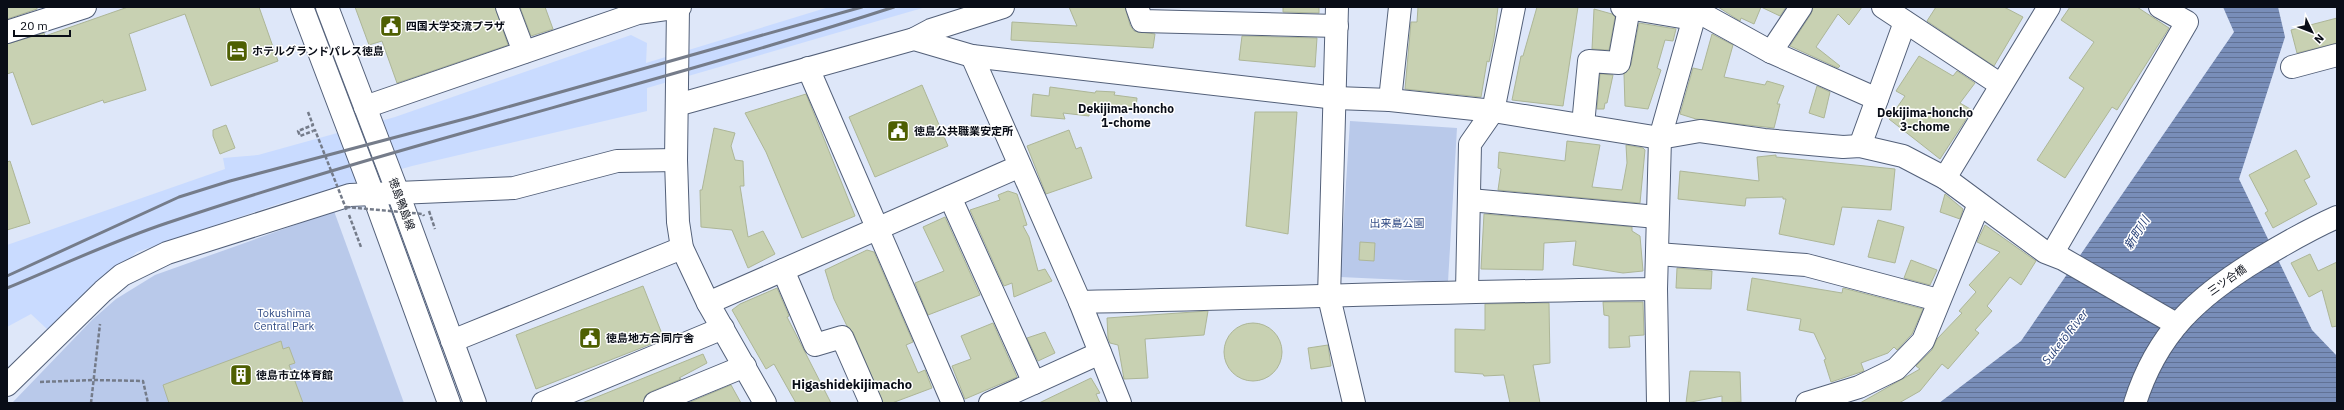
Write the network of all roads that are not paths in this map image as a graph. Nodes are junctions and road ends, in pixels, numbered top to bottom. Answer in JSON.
{"nodes":[{"id":1,"x":84,"y":7,"type":"edge"},
{"id":2,"x":302,"y":7,"type":"edge"},
{"id":3,"x":327,"y":7,"type":"edge"},
{"id":4,"x":507,"y":7,"type":"edge"},
{"id":5,"x":679,"y":7,"type":"edge"},
{"id":6,"x":1004,"y":7,"type":"edge"},
{"id":7,"x":1137,"y":7,"type":"edge"},
{"id":8,"x":1400,"y":7,"type":"edge"},
{"id":9,"x":1514,"y":7,"type":"edge"},
{"id":10,"x":1801,"y":7,"type":"edge"},
{"id":11,"x":1883,"y":7,"type":"edge"},
{"id":12,"x":2049,"y":7,"type":"edge"},
{"id":13,"x":2160,"y":7,"type":"edge"},
{"id":14,"x":1626,"y":8,"type":"edge"},
{"id":15,"x":1695,"y":12,"type":"edge"},
{"id":16,"x":1337,"y":17,"type":"edge"},
{"id":17,"x":1905,"y":22,"type":"junction"},
{"id":18,"x":7,"y":32,"type":"edge"},
{"id":19,"x":914,"y":39,"type":"junction"},
{"id":20,"x":524,"y":52,"type":"junction"},
{"id":21,"x":1771,"y":52,"type":"junction"},
{"id":22,"x":2337,"y":55,"type":"edge"},
{"id":23,"x":972,"y":56,"type":"junction"},
{"id":24,"x":2292,"y":67,"type":"dead end"},
{"id":25,"x":808,"y":68,"type":"junction"},
{"id":26,"x":2001,"y":86,"type":"junction"},
{"id":27,"x":1336,"y":98,"type":"junction"},
{"id":28,"x":1877,"y":99,"type":"junction"},
{"id":29,"x":1390,"y":100,"type":"junction"},
{"id":30,"x":677,"y":105,"type":"junction"},
{"id":31,"x":365,"y":107,"type":"junction"},
{"id":32,"x":1493,"y":111,"type":"junction"},
{"id":33,"x":1583,"y":126,"type":"junction"},
{"id":34,"x":1660,"y":138,"type":"junction"},
{"id":35,"x":1860,"y":146,"type":"junction"},
{"id":36,"x":676,"y":160,"type":"junction"},
{"id":37,"x":1020,"y":166,"type":"junction"},
{"id":38,"x":1945,"y":178,"type":"junction"},
{"id":39,"x":398,"y":193,"type":"junction"},
{"id":40,"x":373,"y":194,"type":"junction"},
{"id":41,"x":950,"y":197,"type":"junction"},
{"id":42,"x":1470,"y":200,"type":"junction"},
{"id":43,"x":1979,"y":204,"type":"junction"},
{"id":44,"x":2337,"y":217,"type":"edge"},
{"id":45,"x":1657,"y":218,"type":"junction"},
{"id":46,"x":877,"y":228,"type":"junction"},
{"id":47,"x":682,"y":248,"type":"junction"},
{"id":48,"x":1657,"y":254,"type":"junction"},
{"id":49,"x":2058,"y":256,"type":"junction"},
{"id":50,"x":782,"y":270,"type":"junction"},
{"id":51,"x":1656,"y":289,"type":"junction"},
{"id":52,"x":1467,"y":291,"type":"junction"},
{"id":53,"x":1329,"y":298,"type":"junction"},
{"id":54,"x":1938,"y":300,"type":"junction"},
{"id":55,"x":1080,"y":302,"type":"junction"},
{"id":56,"x":708,"y":303,"type":"junction"},
{"id":57,"x":2176,"y":324,"type":"junction"},
{"id":58,"x":723,"y":328,"type":"junction"},
{"id":59,"x":452,"y":341,"type":"junction"},
{"id":60,"x":1100,"y":353,"type":"junction"},
{"id":61,"x":745,"y":366,"type":"junction"},
{"id":62,"x":1034,"y":383,"type":"junction"},
{"id":63,"x":7,"y":385,"type":"edge"},
{"id":64,"x":449,"y":403,"type":"edge"},
{"id":65,"x":475,"y":403,"type":"edge"},
{"id":66,"x":543,"y":403,"type":"edge"},
{"id":67,"x":655,"y":403,"type":"edge"},
{"id":68,"x":765,"y":403,"type":"edge"},
{"id":69,"x":870,"y":403,"type":"edge"},
{"id":70,"x":953,"y":403,"type":"edge"},
{"id":71,"x":990,"y":403,"type":"edge"},
{"id":72,"x":1120,"y":403,"type":"edge"},
{"id":73,"x":1354,"y":403,"type":"edge"},
{"id":74,"x":1658,"y":403,"type":"edge"},
{"id":75,"x":1807,"y":403,"type":"edge"},
{"id":76,"x":2134,"y":403,"type":"edge"}],
"edges":[{"from":1,"to":18,"type":"street"},
{"from":2,"to":40,"type":"street"},
{"from":3,"to":31,"type":"street","name":"徳島鴨島線"},
{"from":4,"to":20,"type":"street"},
{"from":5,"to":20,"type":"street"},
{"from":5,"to":30,"type":"street"},
{"from":6,"to":19,"type":"street"},
{"from":7,"to":16,"type":"street"},
{"from":8,"to":29,"type":"street"},
{"from":9,"to":32,"type":"street"},
{"from":10,"to":21,"type":"street"},
{"from":11,"to":17,"type":"street"},
{"from":12,"to":26,"type":"street"},
{"from":13,"to":49,"type":"street"},
{"from":14,"to":15,"type":"street"},
{"from":14,"to":33,"type":"street"},
{"from":15,"to":21,"type":"street"},
{"from":15,"to":34,"type":"street"},
{"from":16,"to":27,"type":"street"},
{"from":17,"to":26,"type":"street"},
{"from":17,"to":28,"type":"street"},
{"from":19,"to":23,"type":"street"},
{"from":19,"to":25,"type":"street"},
{"from":20,"to":31,"type":"street"},
{"from":21,"to":28,"type":"street"},
{"from":22,"to":24,"type":"street"},
{"from":23,"to":27,"type":"street"},
{"from":23,"to":37,"type":"street"},
{"from":25,"to":30,"type":"street"},
{"from":25,"to":46,"type":"street"},
{"from":26,"to":38,"type":"street"},
{"from":27,"to":29,"type":"street"},
{"from":27,"to":53,"type":"street"},
{"from":28,"to":35,"type":"street"},
{"from":29,"to":32,"type":"street"},
{"from":30,"to":36,"type":"street"},
{"from":31,"to":39,"type":"street","name":"徳島鴨島線"},
{"from":32,"to":33,"type":"street"},
{"from":32,"to":42,"type":"street"},
{"from":33,"to":34,"type":"street"},
{"from":34,"to":35,"type":"street"},
{"from":34,"to":45,"type":"street"},
{"from":35,"to":38,"type":"street"},
{"from":36,"to":39,"type":"street"},
{"from":36,"to":47,"type":"street"},
{"from":37,"to":41,"type":"street"},
{"from":37,"to":55,"type":"street"},
{"from":38,"to":43,"type":"street"},
{"from":39,"to":40,"type":"street"},
{"from":39,"to":59,"type":"street","name":"徳島鴨島線"},
{"from":40,"to":63,"type":"street"},
{"from":40,"to":64,"type":"street"},
{"from":41,"to":46,"type":"street"},
{"from":41,"to":62,"type":"street"},
{"from":42,"to":45,"type":"street"},
{"from":42,"to":52,"type":"street"},
{"from":43,"to":49,"type":"street"},
{"from":43,"to":54,"type":"street"},
{"from":44,"to":57,"type":"street","name":"三ツ合橋"},
{"from":45,"to":48,"type":"street"},
{"from":46,"to":50,"type":"street"},
{"from":46,"to":70,"type":"street"},
{"from":47,"to":56,"type":"street"},
{"from":47,"to":59,"type":"street"},
{"from":48,"to":51,"type":"street"},
{"from":48,"to":54,"type":"street"},
{"from":49,"to":57,"type":"street"},
{"from":50,"to":56,"type":"street"},
{"from":50,"to":69,"type":"street"},
{"from":51,"to":52,"type":"street"},
{"from":51,"to":74,"type":"street"},
{"from":52,"to":53,"type":"street"},
{"from":53,"to":55,"type":"street"},
{"from":53,"to":73,"type":"street"},
{"from":54,"to":75,"type":"street"},
{"from":55,"to":60,"type":"street"},
{"from":56,"to":58,"type":"street"},
{"from":57,"to":76,"type":"street","name":"三ツ合橋"},
{"from":58,"to":61,"type":"street"},
{"from":58,"to":66,"type":"street"},
{"from":59,"to":65,"type":"street","name":"徳島鴨島線"},
{"from":60,"to":62,"type":"street"},
{"from":60,"to":72,"type":"street"},
{"from":61,"to":67,"type":"street"},
{"from":61,"to":68,"type":"street"},
{"from":62,"to":71,"type":"street"}]}
